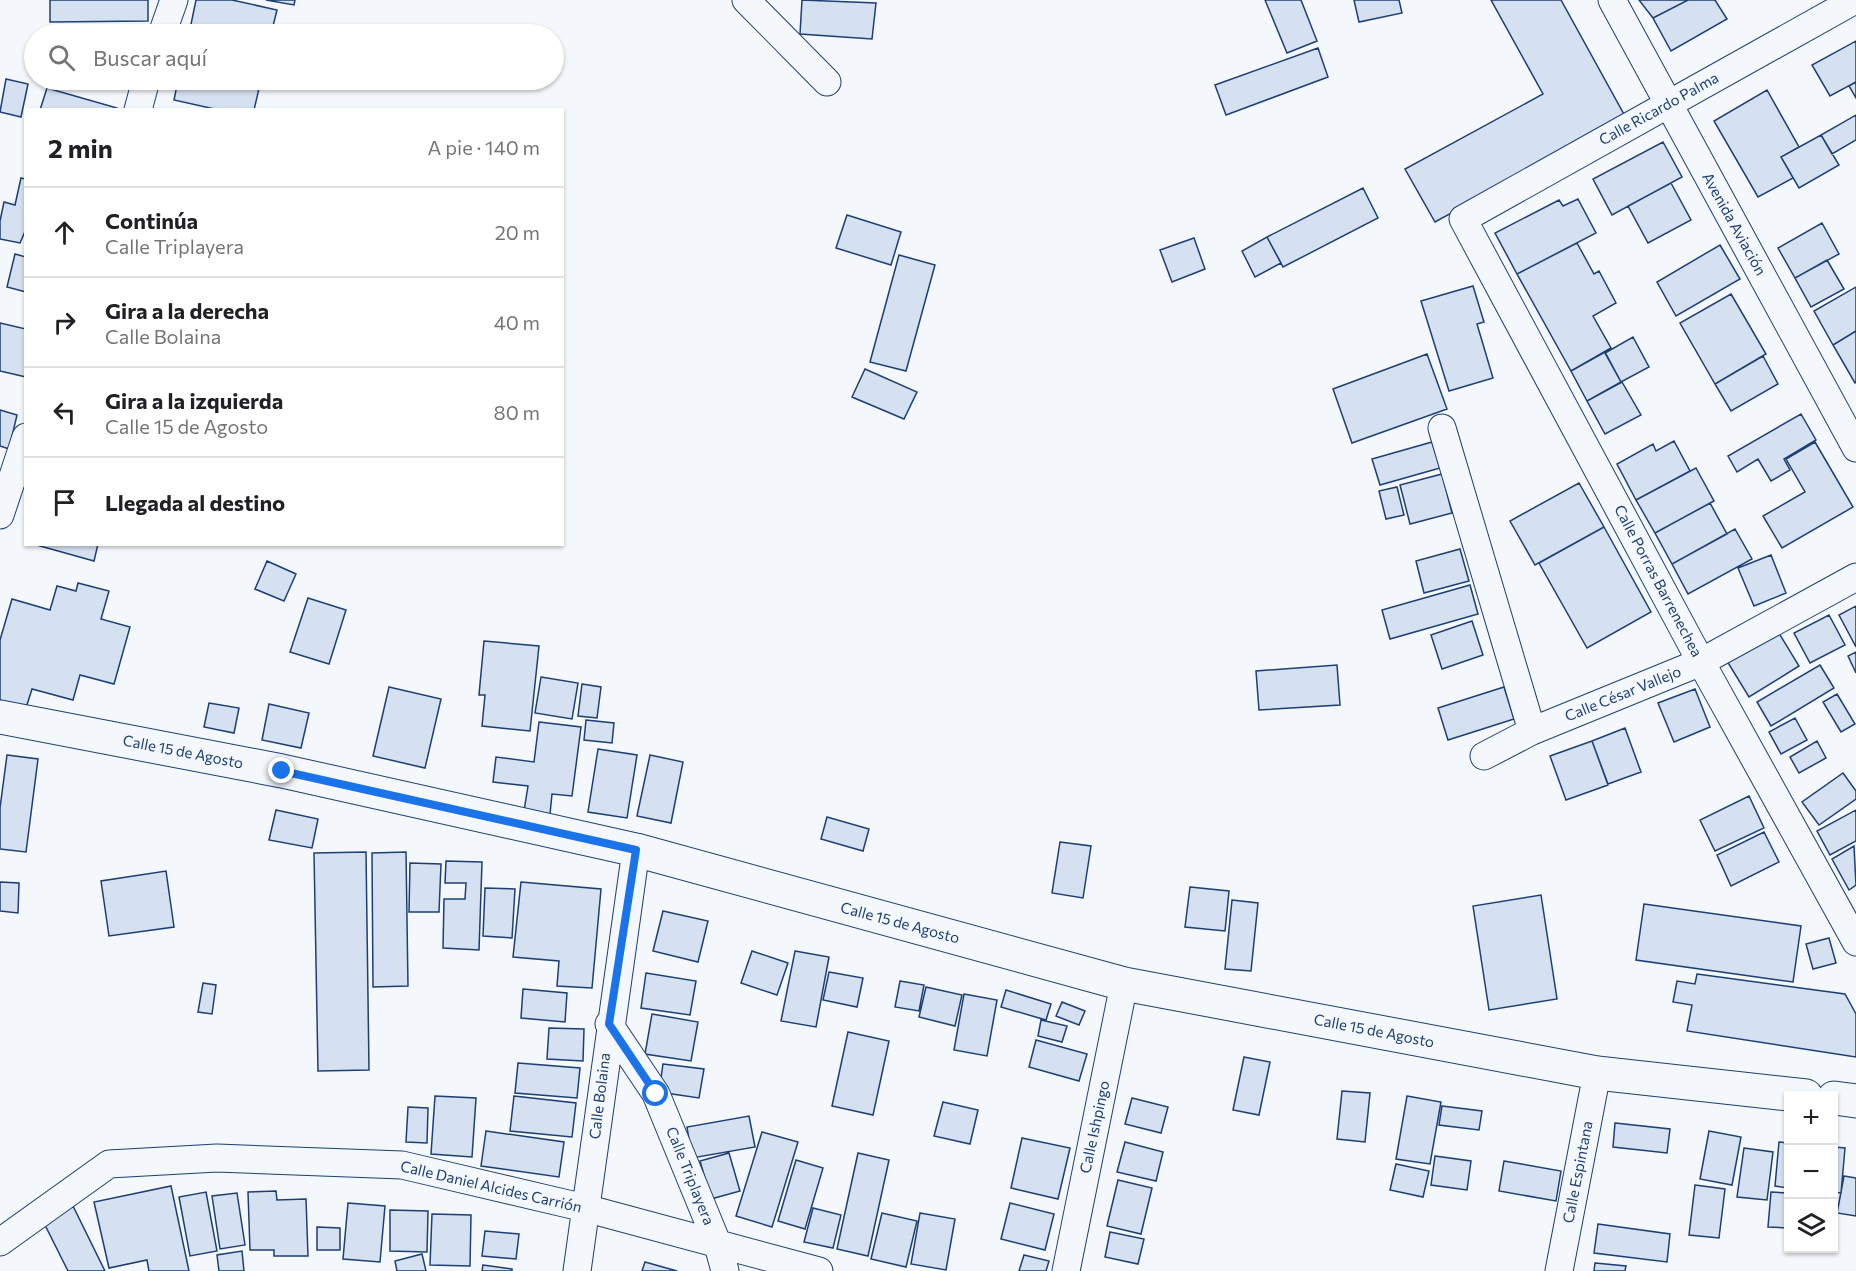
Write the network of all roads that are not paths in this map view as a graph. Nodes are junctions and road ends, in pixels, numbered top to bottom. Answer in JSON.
{"nodes":[{"id":1,"x":174,"y":0,"type":"edge"},
{"id":2,"x":746,"y":0,"type":"edge"},
{"id":3,"x":1612,"y":0,"type":"edge"},
{"id":4,"x":1855,"y":0,"type":"edge"},
{"id":5,"x":166,"y":24,"type":"edge"},
{"id":6,"x":827,"y":82,"type":"dead end"},
{"id":7,"x":143,"y":90,"type":"edge"},
{"id":8,"x":1668,"y":104,"type":"junction"},
{"id":9,"x":139,"y":108,"type":"edge"},
{"id":10,"x":1463,"y":219,"type":"joint"},
{"id":11,"x":1442,"y":428,"type":"dead end"},
{"id":12,"x":24,"y":443,"type":"edge"},
{"id":13,"x":1856,"y":448,"type":"edge"},
{"id":14,"x":0,"y":515,"type":"edge"},
{"id":15,"x":1856,"y":577,"type":"edge"},
{"id":16,"x":1701,"y":662,"type":"junction"},
{"id":17,"x":0,"y":717,"type":"edge"},
{"id":18,"x":1532,"y":731,"type":"junction"},
{"id":19,"x":1484,"y":756,"type":"dead end"},
{"id":20,"x":636,"y":850,"type":"junction"},
{"id":21,"x":1856,"y":942,"type":"edge"},
{"id":22,"x":1124,"y":984,"type":"junction"},
{"id":23,"x":609,"y":1024,"type":"junction"},
{"id":24,"x":1597,"y":1073,"type":"junction"},
{"id":25,"x":1784,"y":1093,"type":"edge"},
{"id":26,"x":1838,"y":1099,"type":"edge"},
{"id":27,"x":1856,"y":1101,"type":"edge"},
{"id":28,"x":585,"y":1208,"type":"junction"},
{"id":29,"x":0,"y":1242,"type":"edge"},
{"id":30,"x":718,"y":1245,"type":"junction"},
{"id":31,"x":577,"y":1271,"type":"edge"},
{"id":32,"x":725,"y":1271,"type":"edge"},
{"id":33,"x":819,"y":1271,"type":"edge"},
{"id":34,"x":1066,"y":1271,"type":"edge"},
{"id":35,"x":1559,"y":1271,"type":"edge"}],
"edges":[{"from":1,"to":5,"type":"street"},
{"from":2,"to":6,"type":"street"},
{"from":3,"to":8,"type":"street","name":"Avenida Aviación"},
{"from":4,"to":8,"type":"street","name":"Calle Ricardo Palma"},
{"from":7,"to":9,"type":"street"},
{"from":8,"to":10,"type":"street","name":"Calle Ricardo Palma"},
{"from":8,"to":13,"type":"street","name":"Avenida Aviación"},
{"from":10,"to":16,"type":"street","name":"Calle Porras Barrenechea"},
{"from":11,"to":18,"type":"street"},
{"from":12,"to":14,"type":"street"},
{"from":15,"to":16,"type":"street","name":"Calle César Vallejo"},
{"from":16,"to":18,"type":"street","name":"Calle César Vallejo"},
{"from":16,"to":21,"type":"street","name":"Calle Porras Barrenechea"},
{"from":17,"to":20,"type":"street","name":"Calle 15 de Agosto"},
{"from":18,"to":19,"type":"street","name":"Calle César Vallejo"},
{"from":20,"to":22,"type":"street","name":"Calle 15 de Agosto"},
{"from":20,"to":23,"type":"street","name":"Calle Bolaina"},
{"from":22,"to":24,"type":"street","name":"Calle 15 de Agosto"},
{"from":22,"to":34,"type":"street","name":"Calle Ishpingo"},
{"from":23,"to":28,"type":"street","name":"Calle Bolaina"},
{"from":23,"to":30,"type":"street","name":"Calle Triplayera"},
{"from":24,"to":25,"type":"street","name":"Calle 15 de Agosto"},
{"from":24,"to":35,"type":"street","name":"Calle Espintana"},
{"from":26,"to":27,"type":"street"},
{"from":28,"to":29,"type":"street","name":"Calle Daniel Alcides Carrión"},
{"from":28,"to":30,"type":"street","name":"Calle Daniel Alcides Carrión"},
{"from":28,"to":31,"type":"street","name":"Calle Bolaina"},
{"from":30,"to":32,"type":"street","name":"Calle Triplayera"},
{"from":30,"to":33,"type":"street","name":"Calle Daniel Alcides Carrión"}]}
